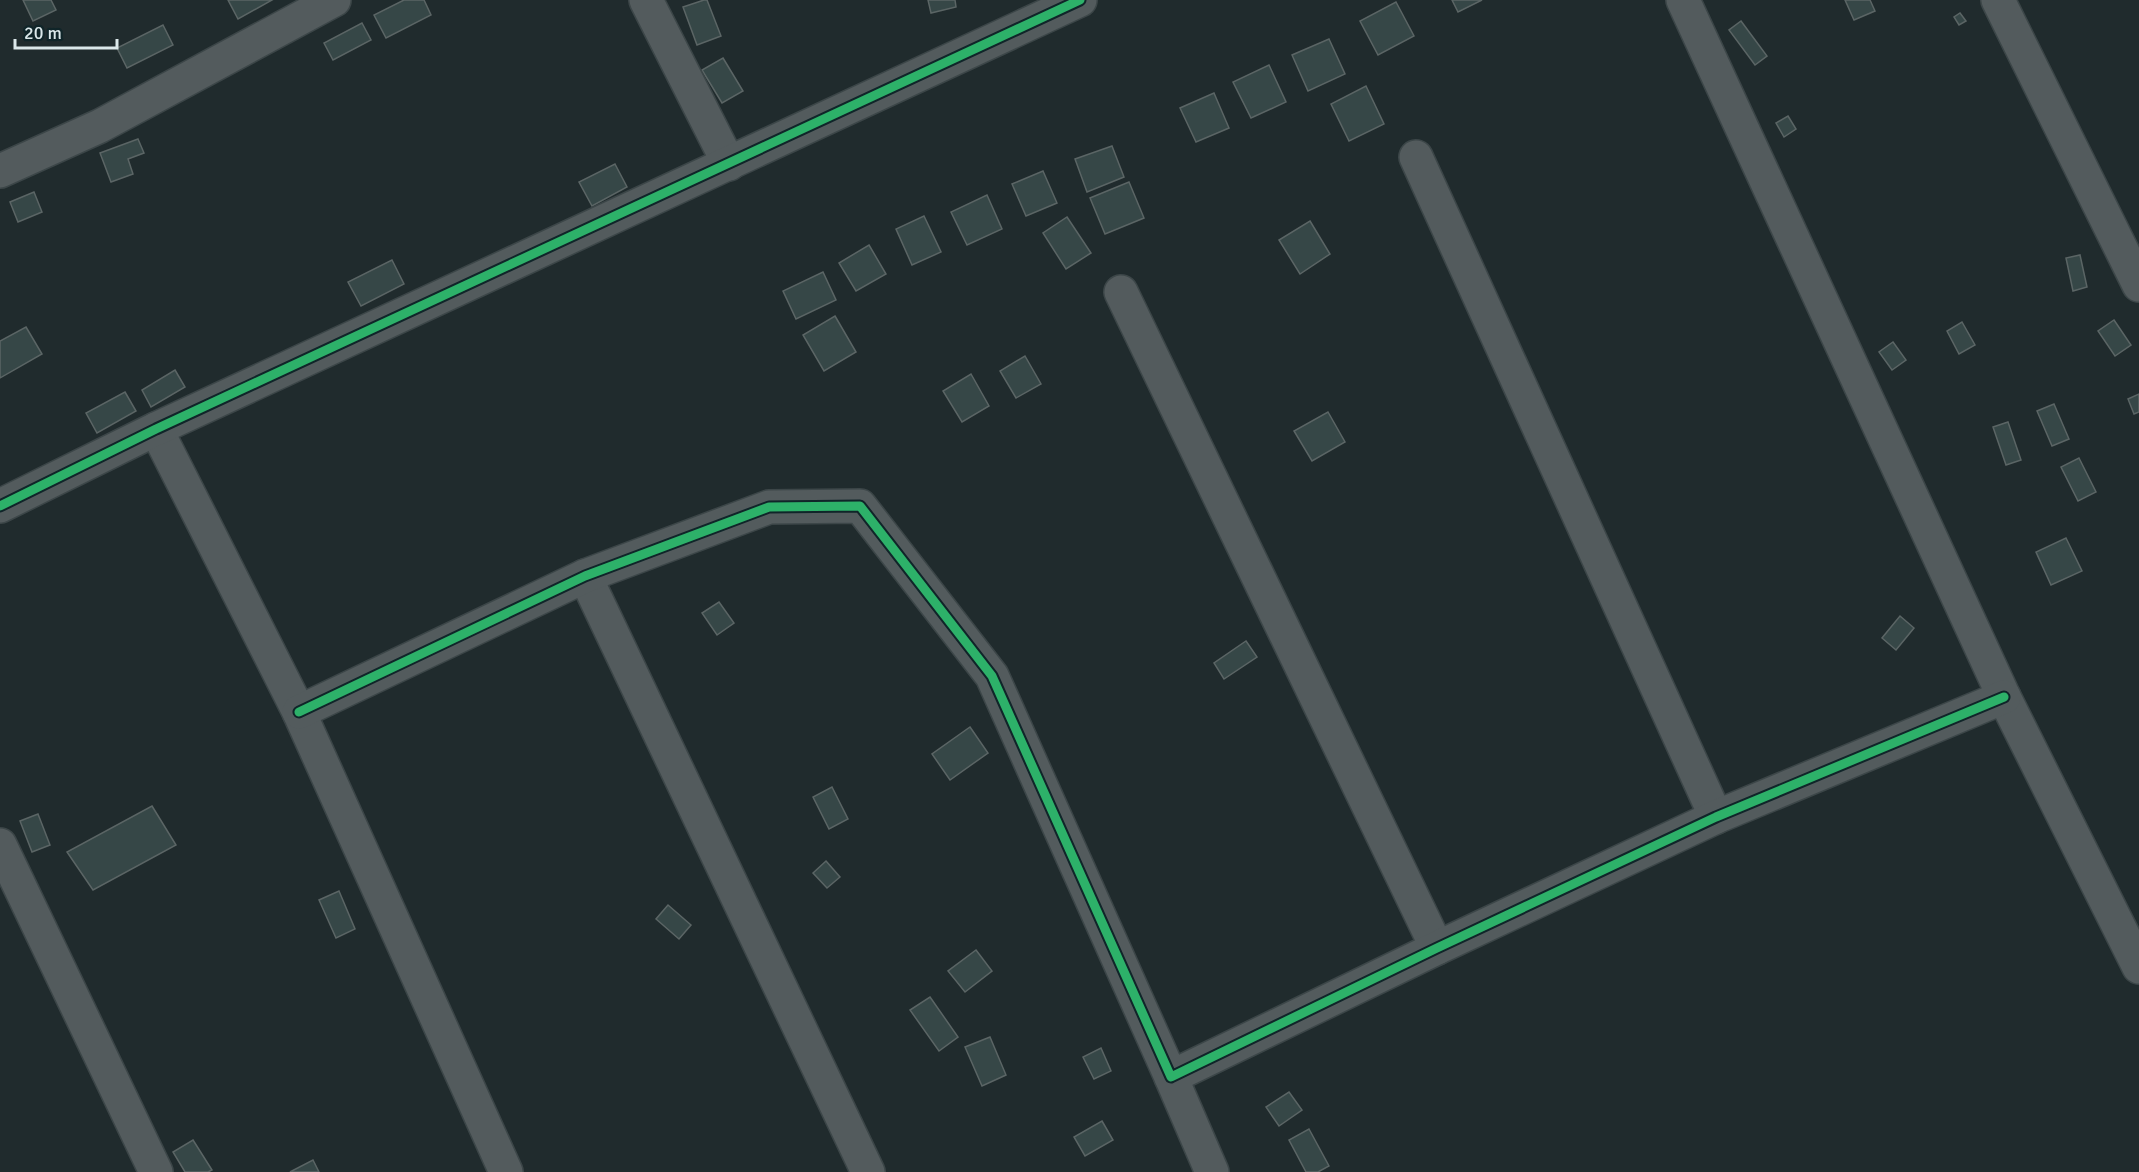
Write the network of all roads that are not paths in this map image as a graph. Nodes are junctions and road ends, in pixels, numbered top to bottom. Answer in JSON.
{"nodes":[{"id":1,"x":334,"y":0,"type":"edge"},
{"id":2,"x":646,"y":0,"type":"edge"},
{"id":3,"x":1080,"y":0,"type":"edge"},
{"id":4,"x":1683,"y":0,"type":"edge"},
{"id":5,"x":1998,"y":0,"type":"edge"},
{"id":6,"x":1416,"y":157,"type":"dead end"},
{"id":7,"x":729,"y":164,"type":"junction"},
{"id":8,"x":0,"y":171,"type":"edge"},
{"id":9,"x":2139,"y":285,"type":"edge"},
{"id":10,"x":1121,"y":292,"type":"dead end"},
{"id":11,"x":156,"y":429,"type":"junction"},
{"id":12,"x":0,"y":506,"type":"edge"},
{"id":13,"x":585,"y":576,"type":"junction"},
{"id":14,"x":2004,"y":697,"type":"junction"},
{"id":15,"x":299,"y":711,"type":"junction"},
{"id":16,"x":1716,"y":817,"type":"junction"},
{"id":17,"x":0,"y":845,"type":"edge"},
{"id":18,"x":1437,"y":948,"type":"junction"},
{"id":19,"x":2139,"y":967,"type":"edge"},
{"id":20,"x":1171,"y":1077,"type":"junction"},
{"id":21,"x":156,"y":1172,"type":"edge"},
{"id":22,"x":506,"y":1172,"type":"edge"},
{"id":23,"x":868,"y":1172,"type":"edge"},
{"id":24,"x":1212,"y":1172,"type":"edge"}],
"edges":[{"from":1,"to":8,"type":"street"},
{"from":2,"to":7,"type":"street"},
{"from":3,"to":7,"type":"street"},
{"from":4,"to":14,"type":"street"},
{"from":5,"to":9,"type":"street"},
{"from":6,"to":16,"type":"street"},
{"from":7,"to":11,"type":"street"},
{"from":10,"to":18,"type":"street"},
{"from":11,"to":12,"type":"street"},
{"from":11,"to":15,"type":"street"},
{"from":13,"to":15,"type":"street"},
{"from":13,"to":20,"type":"street"},
{"from":13,"to":23,"type":"street"},
{"from":14,"to":16,"type":"street"},
{"from":14,"to":19,"type":"street"},
{"from":15,"to":22,"type":"street"},
{"from":16,"to":18,"type":"street"},
{"from":17,"to":21,"type":"street"},
{"from":18,"to":20,"type":"street"},
{"from":20,"to":24,"type":"street"}]}
